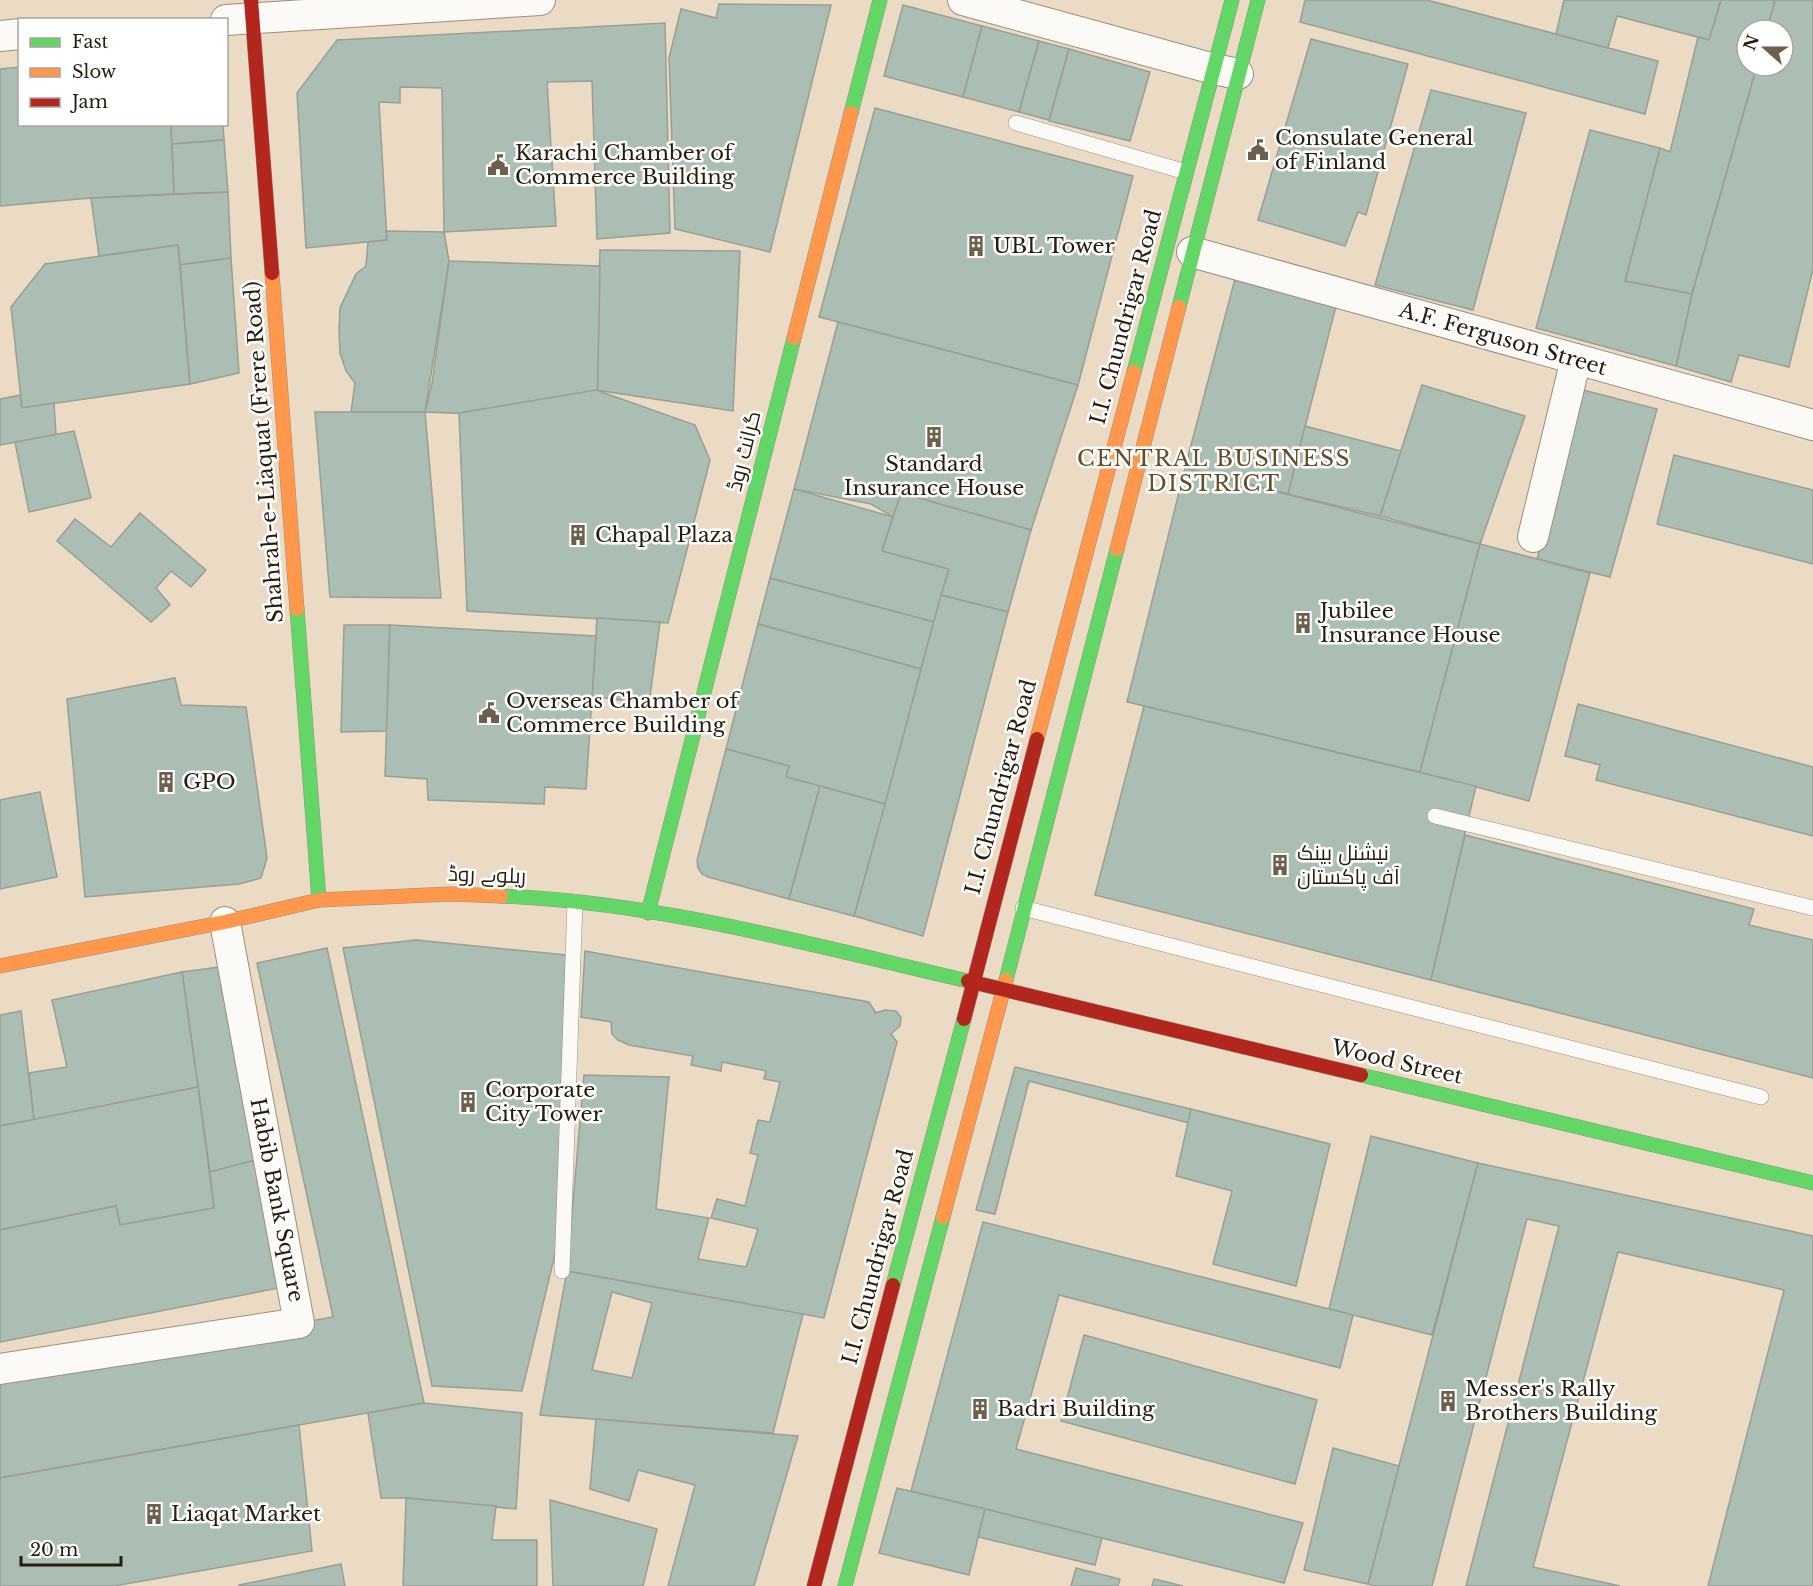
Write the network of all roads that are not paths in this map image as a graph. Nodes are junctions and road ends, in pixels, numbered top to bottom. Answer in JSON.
{"nodes":[{"id":1,"x":540,"y":0,"type":"edge"},
{"id":2,"x":880,"y":0,"type":"edge"},
{"id":3,"x":963,"y":0,"type":"edge"},
{"id":4,"x":1232,"y":0,"type":"edge"},
{"id":5,"x":1258,"y":0,"type":"edge"},
{"id":6,"x":243,"y":12,"type":"edge"},
{"id":7,"x":18,"y":34,"type":"edge"},
{"id":8,"x":0,"y":36,"type":"edge"},
{"id":9,"x":1226,"y":72,"type":"junction"},
{"id":10,"x":1016,"y":123,"type":"dead end"},
{"id":11,"x":1186,"y":172,"type":"junction"},
{"id":12,"x":1192,"y":252,"type":"junction"},
{"id":13,"x":1576,"y":359,"type":"junction"},
{"id":14,"x":1813,"y":425,"type":"edge"},
{"id":15,"x":1533,"y":537,"type":"dead end"},
{"id":16,"x":1435,"y":816,"type":"dead end"},
{"id":17,"x":319,"y":900,"type":"junction"},
{"id":18,"x":575,"y":902,"type":"junction"},
{"id":19,"x":1023,"y":908,"type":"junction"},
{"id":20,"x":1813,"y":908,"type":"edge"},
{"id":21,"x":648,"y":913,"type":"junction"},
{"id":22,"x":225,"y":922,"type":"junction"},
{"id":23,"x":0,"y":966,"type":"edge"},
{"id":24,"x":972,"y":982,"type":"junction"},
{"id":25,"x":1004,"y":989,"type":"junction"},
{"id":26,"x":1761,"y":1097,"type":"dead end"},
{"id":27,"x":1813,"y":1183,"type":"edge"},
{"id":28,"x":562,"y":1271,"type":"dead end"},
{"id":29,"x":0,"y":1369,"type":"edge"},
{"id":30,"x":814,"y":1586,"type":"edge"},
{"id":31,"x":845,"y":1586,"type":"edge"}],
"edges":[{"from":1,"to":6,"type":"street"},
{"from":2,"to":21,"type":"main road","name":"گرانٹ روڈ"},
{"from":3,"to":9,"type":"street"},
{"from":4,"to":9,"type":"main road","name":"I.I. Chundrigar Road"},
{"from":5,"to":9,"type":"main road","name":"I.I. Chundrigar Road"},
{"from":6,"to":17,"type":"main road","name":"Shahrah-e-Liaquat (Frere Road)"},
{"from":7,"to":8,"type":"street"},
{"from":9,"to":11,"type":"main road","name":"I.I. Chundrigar Road"},
{"from":9,"to":12,"type":"main road","name":"I.I. Chundrigar Road"},
{"from":10,"to":11,"type":"lane"},
{"from":11,"to":24,"type":"main road","name":"I.I. Chundrigar Road"},
{"from":12,"to":13,"type":"street","name":"A.F. Ferguson Street"},
{"from":12,"to":19,"type":"main road","name":"I.I. Chundrigar Road"},
{"from":13,"to":14,"type":"street","name":"A.F. Ferguson Street"},
{"from":13,"to":15,"type":"street"},
{"from":16,"to":20,"type":"lane"},
{"from":17,"to":18,"type":"main road","name":"ریلوے روڈ"},
{"from":17,"to":22,"type":"main road","name":"ریلوے روڈ"},
{"from":18,"to":21,"type":"main road","name":"ریلوے روڈ"},
{"from":18,"to":28,"type":"lane"},
{"from":19,"to":25,"type":"main road","name":"I.I. Chundrigar Road"},
{"from":19,"to":26,"type":"lane"},
{"from":21,"to":24,"type":"main road","name":"ریلوے روڈ"},
{"from":22,"to":23,"type":"main road","name":"ریلوے روڈ"},
{"from":22,"to":29,"type":"street","name":"Habib Bank Square"},
{"from":24,"to":25,"type":"main road","name":"Wood Street"},
{"from":24,"to":30,"type":"main road","name":"I.I. Chundrigar Road"},
{"from":25,"to":27,"type":"main road","name":"Wood Street"},
{"from":25,"to":31,"type":"main road","name":"I.I. Chundrigar Road"}]}
